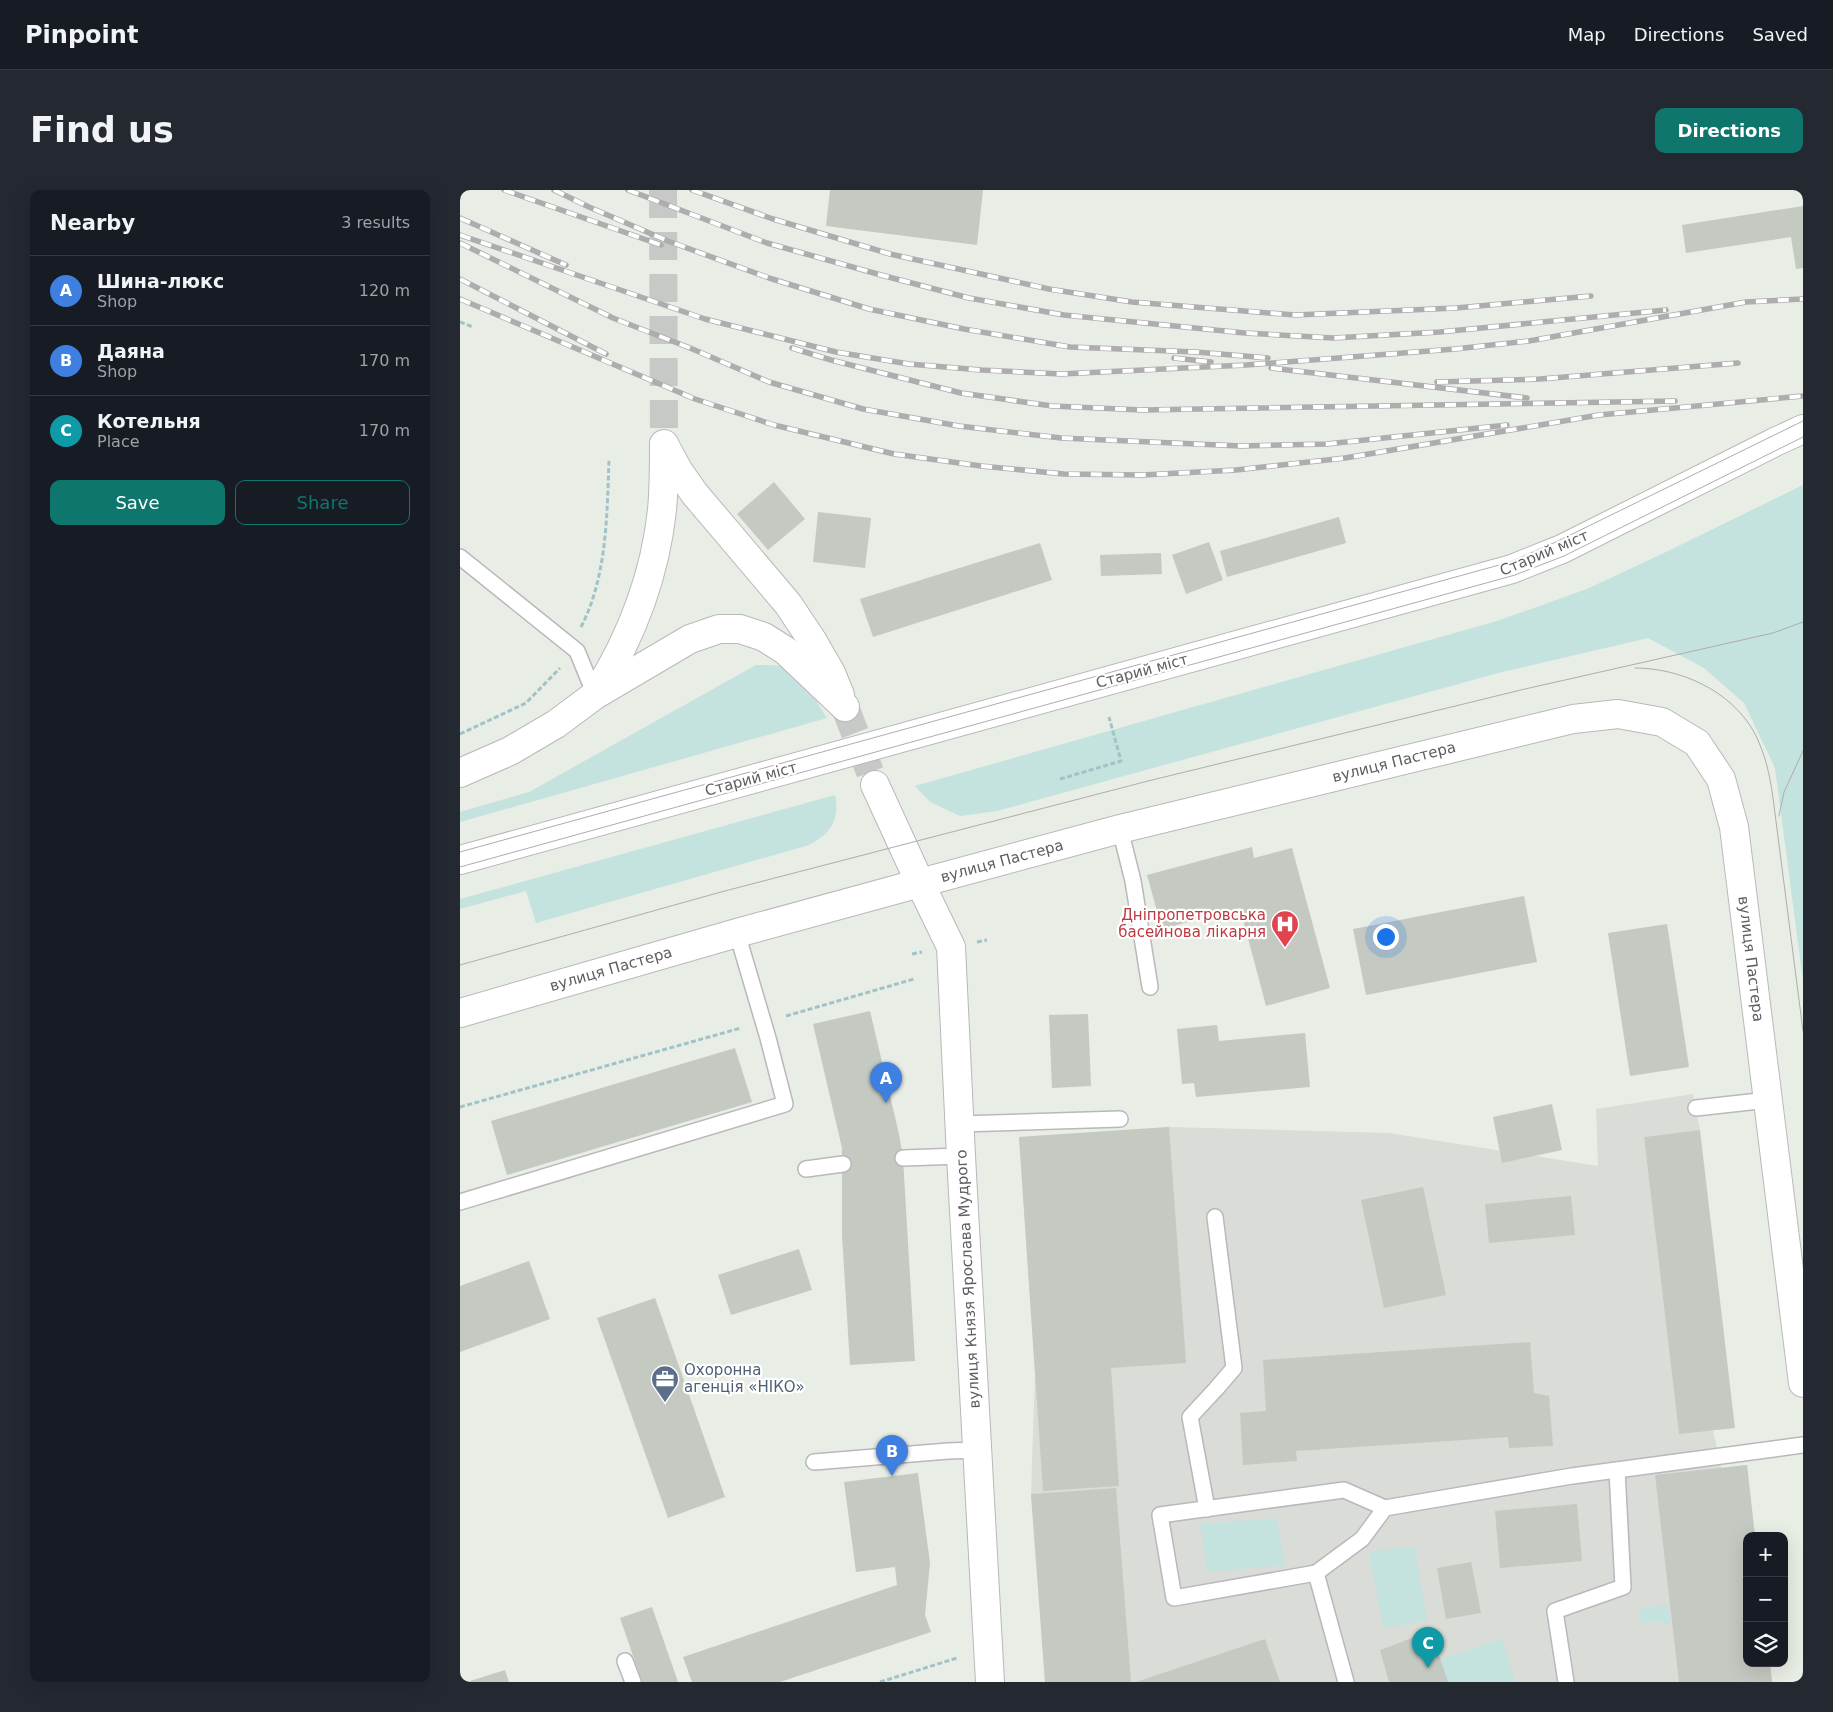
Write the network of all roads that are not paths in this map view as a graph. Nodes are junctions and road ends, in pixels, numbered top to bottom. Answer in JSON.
{"nodes":[{"id":1,"x":1803,"y":429,"type":"edge"},
{"id":2,"x":460,"y":557,"type":"edge"},
{"id":3,"x":596,"y":695,"type":"junction"},
{"id":4,"x":460,"y":773,"type":"edge"},
{"id":5,"x":875,"y":785,"type":"tunnel mouth"},
{"id":6,"x":1120,"y":829,"type":"junction"},
{"id":7,"x":460,"y":860,"type":"edge"},
{"id":8,"x":920,"y":883,"type":"junction"},
{"id":9,"x":737,"y":933,"type":"junction"},
{"id":10,"x":1150,"y":987,"type":"dead end"},
{"id":11,"x":460,"y":1013,"type":"edge"},
{"id":12,"x":1768,"y":1100,"type":"junction"},
{"id":13,"x":1696,"y":1108,"type":"dead end"},
{"id":14,"x":1120,"y":1119,"type":"dead end"},
{"id":15,"x":960,"y":1124,"type":"junction"},
{"id":16,"x":961,"y":1156,"type":"junction"},
{"id":17,"x":902,"y":1158,"type":"dead end"},
{"id":18,"x":843,"y":1164,"type":"dead end"},
{"id":19,"x":806,"y":1169,"type":"dead end"},
{"id":20,"x":460,"y":1202,"type":"edge"},
{"id":21,"x":1215,"y":1217,"type":"dead end"},
{"id":22,"x":1803,"y":1383,"type":"edge"},
{"id":23,"x":1803,"y":1445,"type":"edge"},
{"id":24,"x":978,"y":1450,"type":"junction"},
{"id":25,"x":814,"y":1462,"type":"dead end"},
{"id":26,"x":1617,"y":1470,"type":"junction"},
{"id":27,"x":1385,"y":1508,"type":"junction"},
{"id":28,"x":1207,"y":1509,"type":"junction"},
{"id":29,"x":1316,"y":1573,"type":"junction"},
{"id":30,"x":625,"y":1661,"type":"dead end"},
{"id":31,"x":633,"y":1682,"type":"edge"},
{"id":32,"x":990,"y":1682,"type":"edge"},
{"id":33,"x":1346,"y":1682,"type":"edge"},
{"id":34,"x":1566,"y":1682,"type":"edge"}],
"edges":[{"from":1,"to":7,"type":"main road","name":"Старий міст"},
{"from":2,"to":3,"type":"lane"},
{"from":3,"to":3,"type":"main road"},
{"from":3,"to":4,"type":"main road"},
{"from":5,"to":8,"type":"main road","name":"вулиця Князя Ярослава Мудрого"},
{"from":6,"to":8,"type":"main road","name":"вулиця Пастера"},
{"from":6,"to":10,"type":"lane"},
{"from":6,"to":12,"type":"main road","name":"вулиця Пастера"},
{"from":8,"to":9,"type":"main road","name":"вулиця Пастера"},
{"from":8,"to":15,"type":"main road","name":"вулиця Князя Ярослава Мудрого"},
{"from":9,"to":11,"type":"main road","name":"вулиця Пастера"},
{"from":9,"to":20,"type":"lane"},
{"from":12,"to":13,"type":"lane"},
{"from":12,"to":22,"type":"main road","name":"вулиця Пастера"},
{"from":14,"to":15,"type":"lane"},
{"from":15,"to":16,"type":"main road","name":"вулиця Князя Ярослава Мудрого"},
{"from":16,"to":17,"type":"lane"},
{"from":16,"to":24,"type":"main road","name":"вулиця Князя Ярослава Мудрого"},
{"from":18,"to":19,"type":"lane"},
{"from":21,"to":28,"type":"lane"},
{"from":23,"to":26,"type":"lane"},
{"from":24,"to":25,"type":"lane"},
{"from":24,"to":32,"type":"main road","name":"вулиця Князя Ярослава Мудрого"},
{"from":26,"to":27,"type":"lane"},
{"from":26,"to":34,"type":"lane"},
{"from":27,"to":28,"type":"lane"},
{"from":27,"to":29,"type":"lane"},
{"from":28,"to":29,"type":"lane"},
{"from":29,"to":33,"type":"lane"},
{"from":30,"to":31,"type":"lane"}]}
